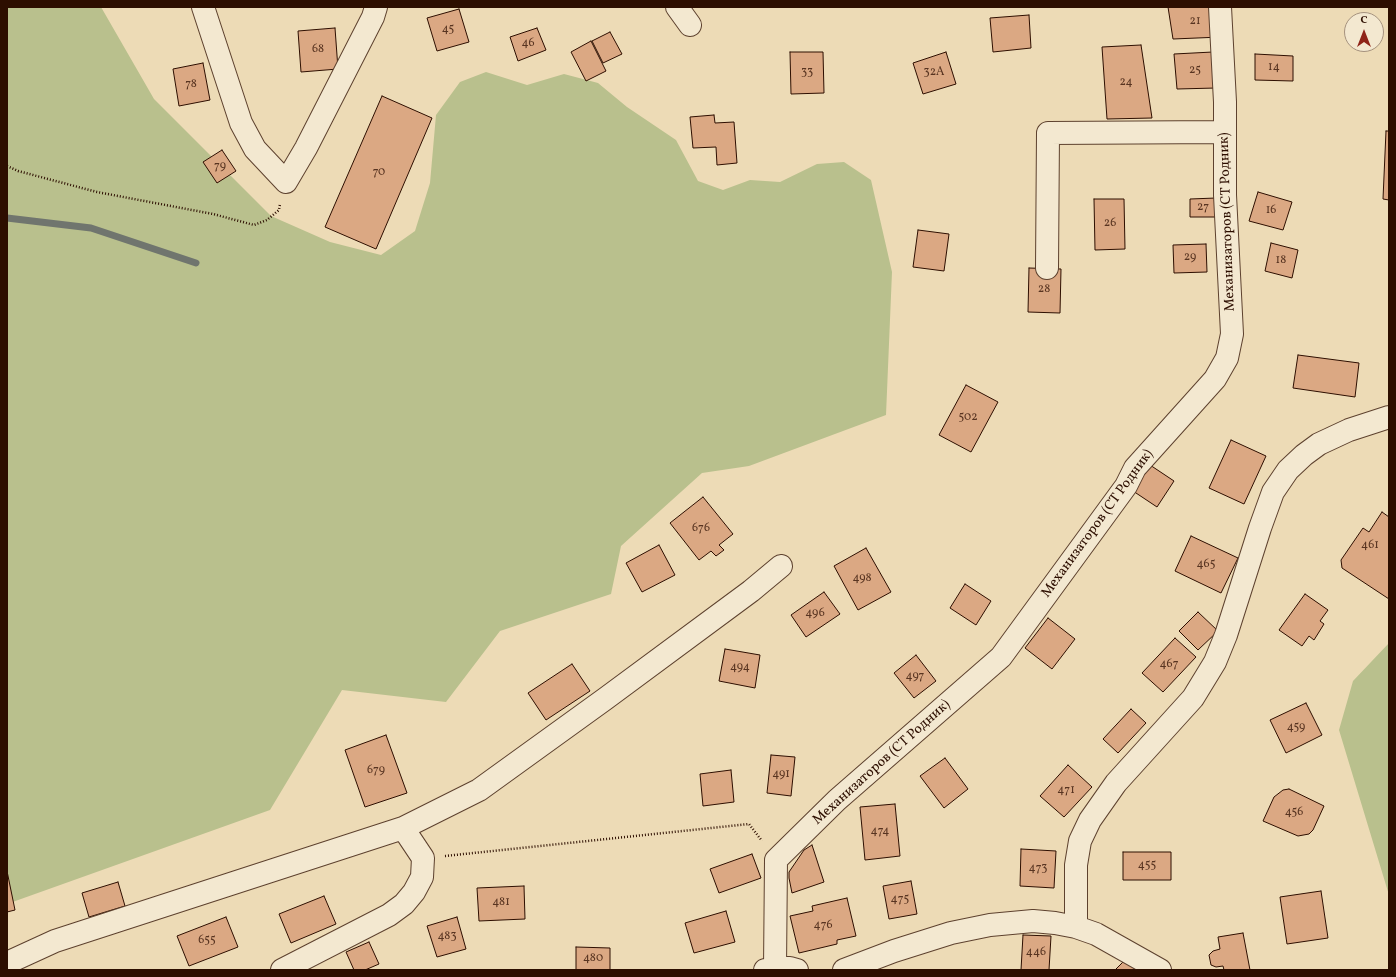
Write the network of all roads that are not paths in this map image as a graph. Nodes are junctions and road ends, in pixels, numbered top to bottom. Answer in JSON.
{"nodes":[{"id":1,"x":203,"y":7,"type":"edge"},
{"id":2,"x":376,"y":7,"type":"edge"},
{"id":3,"x":677,"y":7,"type":"edge"},
{"id":4,"x":1220,"y":7,"type":"edge"},
{"id":5,"x":690,"y":25,"type":"dead end"},
{"id":6,"x":1225,"y":132,"type":"junction"},
{"id":7,"x":1047,"y":268,"type":"dead end"},
{"id":8,"x":1389,"y":417,"type":"edge"},
{"id":9,"x":781,"y":566,"type":"dead end"},
{"id":10,"x":403,"y":828,"type":"junction"},
{"id":11,"x":1076,"y":928,"type":"junction"},
{"id":12,"x":7,"y":964,"type":"edge"},
{"id":13,"x":770,"y":969,"type":"edge"},
{"id":14,"x":282,"y":970,"type":"edge"},
{"id":15,"x":798,"y":970,"type":"edge"},
{"id":16,"x":844,"y":970,"type":"edge"},
{"id":17,"x":1160,"y":970,"type":"edge"}],
"edges":[{"from":1,"to":2,"type":"lane"},
{"from":3,"to":5,"type":"lane"},
{"from":4,"to":6,"type":"lane","name":"Механизаторов (СТ Родник)"},
{"from":6,"to":7,"type":"lane"},
{"from":6,"to":13,"type":"lane","name":"Механизаторов (СТ Родник)"},
{"from":8,"to":11,"type":"lane"},
{"from":9,"to":10,"type":"lane"},
{"from":10,"to":12,"type":"lane"},
{"from":10,"to":14,"type":"lane"},
{"from":11,"to":16,"type":"lane"},
{"from":11,"to":17,"type":"lane"},
{"from":13,"to":15,"type":"lane"}]}
